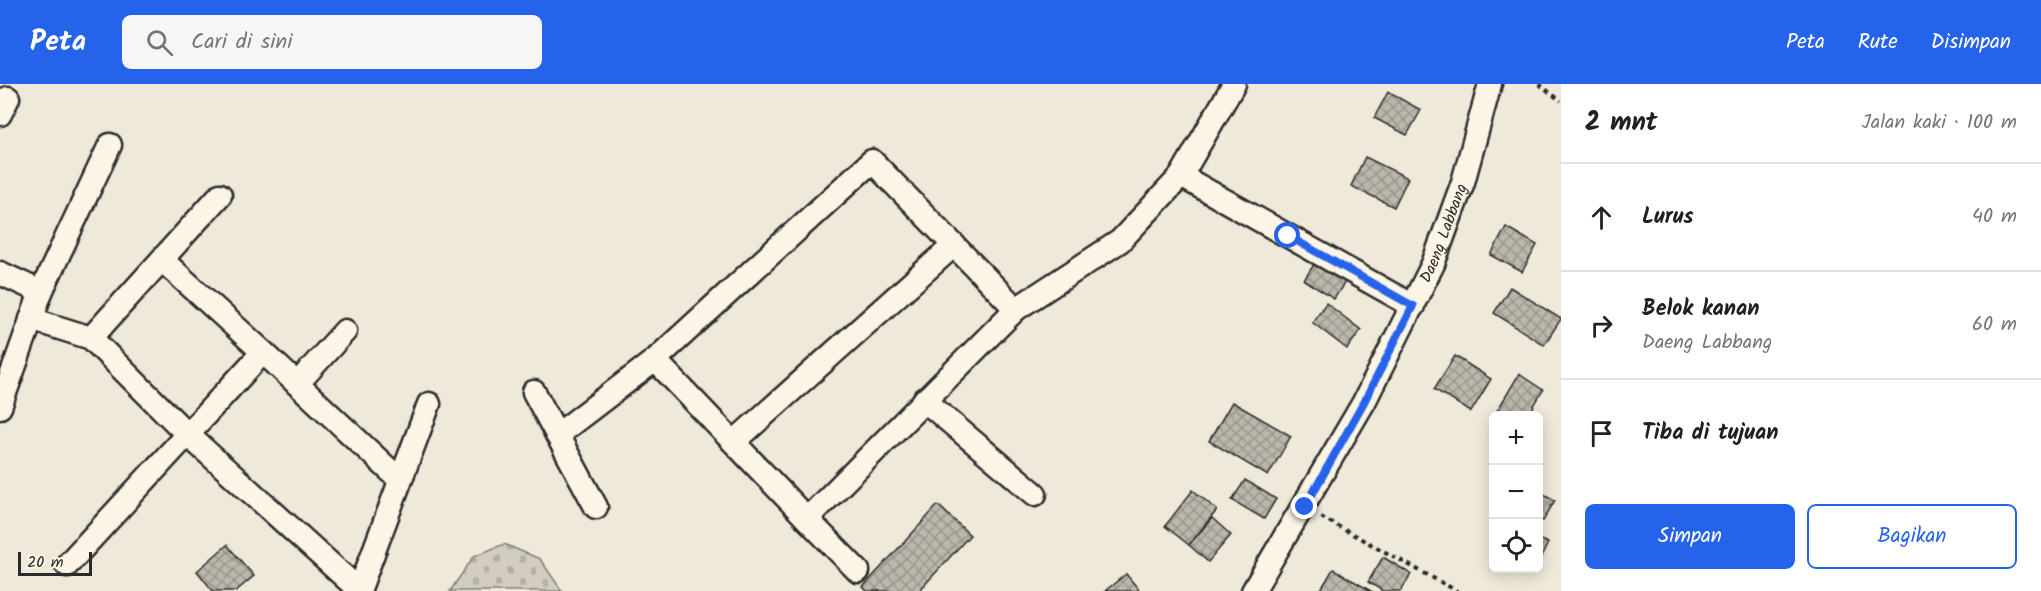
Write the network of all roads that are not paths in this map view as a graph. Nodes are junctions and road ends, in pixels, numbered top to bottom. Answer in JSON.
{"nodes":[{"id":1,"x":1234,"y":84,"type":"edge"},
{"id":2,"x":1490,"y":84,"type":"edge"},
{"id":3,"x":110,"y":145,"type":"dead end"},
{"id":4,"x":1181,"y":176,"type":"junction"},
{"id":5,"x":220,"y":195,"type":"dead end"},
{"id":6,"x":954,"y":244,"type":"junction"},
{"id":7,"x":162,"y":260,"type":"junction"},
{"id":8,"x":0,"y":273,"type":"edge"},
{"id":9,"x":41,"y":292,"type":"junction"},
{"id":10,"x":1413,"y":306,"type":"junction"},
{"id":11,"x":1016,"y":309,"type":"junction"},
{"id":12,"x":31,"y":319,"type":"junction"},
{"id":13,"x":345,"y":331,"type":"dead end"},
{"id":14,"x":91,"y":338,"type":"junction"},
{"id":15,"x":263,"y":352,"type":"junction"},
{"id":16,"x":655,"y":360,"type":"junction"},
{"id":17,"x":297,"y":384,"type":"junction"},
{"id":18,"x":534,"y":392,"type":"dead end"},
{"id":19,"x":924,"y":400,"type":"junction"},
{"id":20,"x":429,"y":404,"type":"dead end"},
{"id":21,"x":0,"y":407,"type":"edge"},
{"id":22,"x":187,"y":434,"type":"junction"},
{"id":23,"x":557,"y":435,"type":"junction"},
{"id":24,"x":734,"y":442,"type":"junction"},
{"id":25,"x":400,"y":480,"type":"junction"},
{"id":26,"x":1035,"y":494,"type":"dead end"},
{"id":27,"x":596,"y":507,"type":"dead end"},
{"id":28,"x":807,"y":519,"type":"junction"},
{"id":29,"x":66,"y":565,"type":"dead end"},
{"id":30,"x":858,"y":571,"type":"dead end"},
{"id":31,"x":359,"y":591,"type":"edge"},
{"id":32,"x":1253,"y":591,"type":"edge"}],
"edges":[{"from":1,"to":4,"type":"street"},
{"from":2,"to":10,"type":"street","name":"Daeng Labbang"},
{"from":3,"to":9,"type":"street"},
{"from":4,"to":10,"type":"street"},
{"from":4,"to":11,"type":"street"},
{"from":5,"to":7,"type":"street"},
{"from":6,"to":11,"type":"street"},
{"from":6,"to":16,"type":"street"},
{"from":6,"to":24,"type":"street"},
{"from":7,"to":14,"type":"street"},
{"from":7,"to":15,"type":"street"},
{"from":8,"to":9,"type":"street"},
{"from":9,"to":12,"type":"street"},
{"from":10,"to":32,"type":"street","name":"Daeng Labbang"},
{"from":11,"to":19,"type":"street"},
{"from":12,"to":14,"type":"street"},
{"from":12,"to":21,"type":"street"},
{"from":13,"to":17,"type":"street"},
{"from":14,"to":22,"type":"street"},
{"from":15,"to":17,"type":"street"},
{"from":15,"to":22,"type":"street"},
{"from":16,"to":23,"type":"street"},
{"from":16,"to":24,"type":"street"},
{"from":17,"to":25,"type":"street"},
{"from":18,"to":23,"type":"street"},
{"from":19,"to":26,"type":"street"},
{"from":19,"to":28,"type":"street"},
{"from":20,"to":25,"type":"street"},
{"from":22,"to":29,"type":"street"},
{"from":22,"to":31,"type":"street"},
{"from":23,"to":27,"type":"street"},
{"from":24,"to":28,"type":"street"},
{"from":25,"to":31,"type":"street"},
{"from":28,"to":30,"type":"street"}]}
